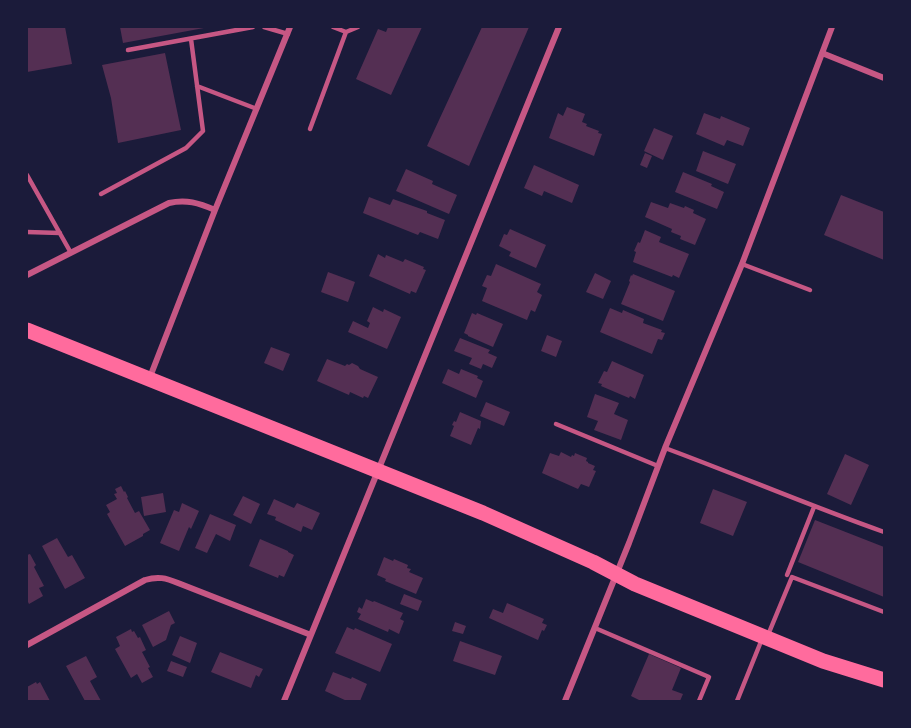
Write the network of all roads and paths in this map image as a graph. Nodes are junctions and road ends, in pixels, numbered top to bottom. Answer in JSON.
{"nodes":[{"id":1,"x":253,"y":27,"type":"edge"},
{"id":2,"x":264,"y":27,"type":"edge"},
{"id":3,"x":290,"y":27,"type":"edge"},
{"id":4,"x":333,"y":27,"type":"edge"},
{"id":5,"x":358,"y":27,"type":"edge"},
{"id":6,"x":559,"y":27,"type":"edge"},
{"id":7,"x":832,"y":27,"type":"edge"},
{"id":8,"x":346,"y":32,"type":"junction"},
{"id":9,"x":288,"y":34,"type":"junction"},
{"id":10,"x":191,"y":39,"type":"junction"},
{"id":11,"x":128,"y":50,"type":"dead end"},
{"id":12,"x":822,"y":53,"type":"junction"},
{"id":13,"x":884,"y":78,"type":"edge"},
{"id":14,"x":197,"y":86,"type":"junction"},
{"id":15,"x":257,"y":109,"type":"junction"},
{"id":16,"x":309,"y":129,"type":"dead end"},
{"id":17,"x":27,"y":175,"type":"edge"},
{"id":18,"x":101,"y":194,"type":"dead end"},
{"id":19,"x":215,"y":210,"type":"junction"},
{"id":20,"x":27,"y":232,"type":"edge"},
{"id":21,"x":60,"y":233,"type":"junction"},
{"id":22,"x":71,"y":253,"type":"junction"},
{"id":23,"x":742,"y":264,"type":"junction"},
{"id":24,"x":27,"y":275,"type":"edge"},
{"id":25,"x":810,"y":290,"type":"dead end"},
{"id":26,"x":27,"y":330,"type":"edge"},
{"id":27,"x":149,"y":380,"type":"junction"},
{"id":28,"x":556,"y":424,"type":"dead end"},
{"id":29,"x":665,"y":448,"type":"junction"},
{"id":30,"x":658,"y":466,"type":"junction"},
{"id":31,"x":377,"y":471,"type":"junction"},
{"id":32,"x":814,"y":507,"type":"junction"},
{"id":33,"x":884,"y":532,"type":"edge"},
{"id":34,"x":616,"y":575,"type":"junction"},
{"id":35,"x":786,"y":575,"type":"dead end"},
{"id":36,"x":884,"y":612,"type":"edge"},
{"id":37,"x":595,"y":628,"type":"junction"},
{"id":38,"x":310,"y":635,"type":"junction"},
{"id":39,"x":765,"y":637,"type":"junction"},
{"id":40,"x":27,"y":645,"type":"edge"},
{"id":41,"x":884,"y":680,"type":"edge"},
{"id":42,"x":284,"y":701,"type":"edge"},
{"id":43,"x":565,"y":701,"type":"edge"},
{"id":44,"x":699,"y":701,"type":"edge"},
{"id":45,"x":737,"y":701,"type":"edge"}],
"edges":[{"from":1,"to":10,"type":"lane"},
{"from":2,"to":9,"type":"lane"},
{"from":3,"to":9,"type":"street"},
{"from":4,"to":8,"type":"lane"},
{"from":5,"to":8,"type":"lane"},
{"from":6,"to":31,"type":"street"},
{"from":7,"to":12,"type":"street"},
{"from":8,"to":16,"type":"lane"},
{"from":9,"to":15,"type":"street"},
{"from":10,"to":11,"type":"lane"},
{"from":10,"to":14,"type":"lane"},
{"from":12,"to":13,"type":"street"},
{"from":12,"to":23,"type":"street"},
{"from":14,"to":15,"type":"lane"},
{"from":14,"to":18,"type":"lane"},
{"from":15,"to":19,"type":"street"},
{"from":17,"to":21,"type":"lane"},
{"from":19,"to":22,"type":"street"},
{"from":19,"to":27,"type":"street"},
{"from":20,"to":21,"type":"lane"},
{"from":21,"to":22,"type":"lane"},
{"from":22,"to":24,"type":"street"},
{"from":23,"to":25,"type":"lane"},
{"from":23,"to":29,"type":"street"},
{"from":26,"to":27,"type":"main road"},
{"from":27,"to":31,"type":"main road"},
{"from":28,"to":30,"type":"lane"},
{"from":29,"to":30,"type":"street"},
{"from":29,"to":32,"type":"lane"},
{"from":30,"to":34,"type":"street"},
{"from":31,"to":34,"type":"main road"},
{"from":31,"to":38,"type":"street"},
{"from":32,"to":33,"type":"lane"},
{"from":32,"to":35,"type":"lane"},
{"from":34,"to":37,"type":"street"},
{"from":34,"to":39,"type":"main road"},
{"from":36,"to":39,"type":"lane"},
{"from":37,"to":43,"type":"street"},
{"from":37,"to":44,"type":"lane"},
{"from":38,"to":40,"type":"street"},
{"from":38,"to":42,"type":"street"},
{"from":39,"to":41,"type":"main road"},
{"from":39,"to":45,"type":"lane"}]}
